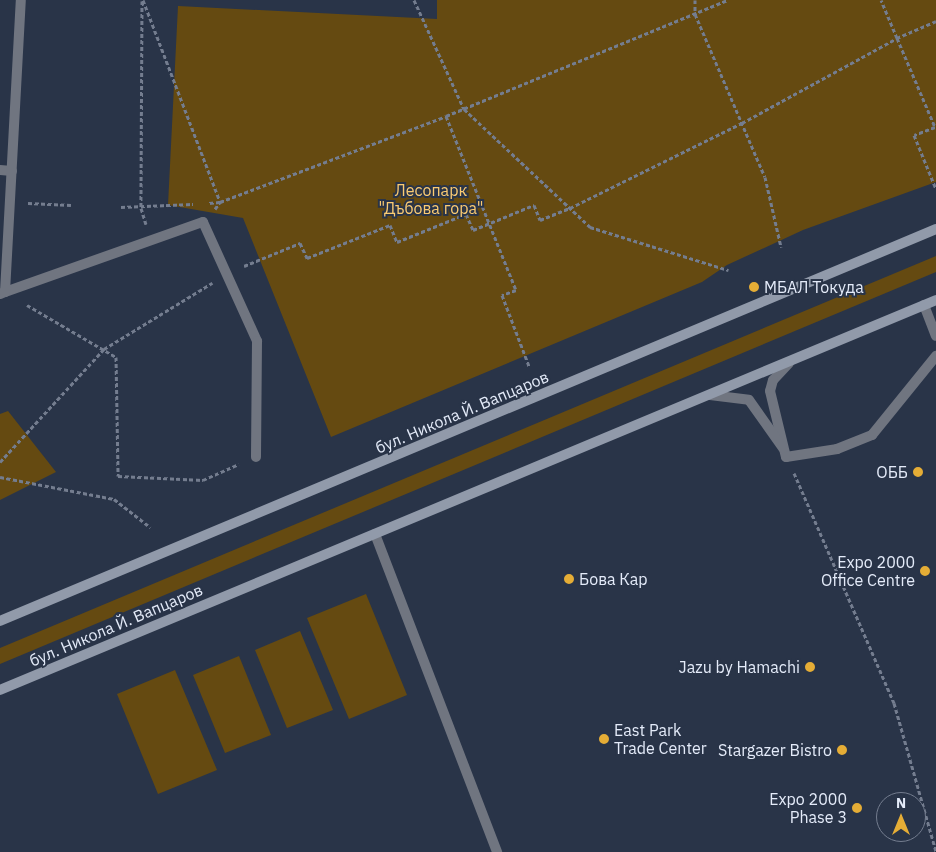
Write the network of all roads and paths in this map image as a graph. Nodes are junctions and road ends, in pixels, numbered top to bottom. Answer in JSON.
{"nodes":[{"id":1,"x":21,"y":0,"type":"edge"},
{"id":2,"x":142,"y":0,"type":"edge"},
{"id":3,"x":414,"y":0,"type":"edge"},
{"id":4,"x":695,"y":0,"type":"edge"},
{"id":5,"x":728,"y":0,"type":"edge"},
{"id":6,"x":881,"y":0,"type":"edge"},
{"id":7,"x":695,"y":14,"type":"junction"},
{"id":8,"x":936,"y":21,"type":"edge"},
{"id":9,"x":897,"y":38,"type":"junction"},
{"id":10,"x":464,"y":109,"type":"junction"},
{"id":11,"x":446,"y":116,"type":"junction"},
{"id":12,"x":742,"y":123,"type":"junction"},
{"id":13,"x":0,"y":170,"type":"edge"},
{"id":14,"x":12,"y":171,"type":"junction"},
{"id":15,"x":936,"y":189,"type":"edge"},
{"id":16,"x":10,"y":202,"type":"junction"},
{"id":17,"x":220,"y":202,"type":"junction"},
{"id":18,"x":71,"y":204,"type":"dead end"},
{"id":19,"x":121,"y":207,"type":"dead end"},
{"id":20,"x":141,"y":208,"type":"junction"},
{"id":21,"x":570,"y":208,"type":"junction"},
{"id":22,"x":203,"y":222,"type":"junction"},
{"id":23,"x":490,"y":223,"type":"junction"},
{"id":24,"x":936,"y":230,"type":"edge"},
{"id":25,"x":151,"y":241,"type":"junction"},
{"id":26,"x":781,"y":247,"type":"dead end"},
{"id":27,"x":728,"y":270,"type":"dead end"},
{"id":28,"x":228,"y":273,"type":"junction"},
{"id":29,"x":3,"y":293,"type":"edge"},
{"id":30,"x":936,"y":300,"type":"edge"},
{"id":31,"x":924,"y":305,"type":"junction"},
{"id":32,"x":936,"y":336,"type":"edge"},
{"id":33,"x":104,"y":349,"type":"junction"},
{"id":34,"x":936,"y":356,"type":"edge"},
{"id":35,"x":796,"y":358,"type":"junction"},
{"id":36,"x":529,"y":366,"type":"dead end"},
{"id":37,"x":705,"y":395,"type":"junction"},
{"id":38,"x":785,"y":452,"type":"junction"},
{"id":39,"x":256,"y":457,"type":"joint"},
{"id":40,"x":0,"y":462,"type":"edge"},
{"id":41,"x":0,"y":477,"type":"edge"},
{"id":42,"x":150,"y":527,"type":"dead end"},
{"id":43,"x":375,"y":534,"type":"junction"},
{"id":44,"x":0,"y":621,"type":"edge"},
{"id":45,"x":0,"y":690,"type":"edge"},
{"id":46,"x":936,"y":851,"type":"edge"},
{"id":47,"x":497,"y":852,"type":"edge"}],
"edges":[{"from":1,"to":14,"type":"street"},
{"from":2,"to":17,"type":"path"},
{"from":2,"to":20,"type":"path"},
{"from":3,"to":10,"type":"path"},
{"from":4,"to":7,"type":"path"},
{"from":5,"to":7,"type":"path"},
{"from":6,"to":9,"type":"path"},
{"from":7,"to":10,"type":"path"},
{"from":7,"to":12,"type":"path"},
{"from":8,"to":9,"type":"path"},
{"from":9,"to":12,"type":"path"},
{"from":9,"to":15,"type":"path"},
{"from":10,"to":11,"type":"path"},
{"from":10,"to":21,"type":"path"},
{"from":11,"to":17,"type":"path"},
{"from":11,"to":23,"type":"path"},
{"from":12,"to":21,"type":"path"},
{"from":12,"to":26,"type":"path"},
{"from":13,"to":14,"type":"street"},
{"from":14,"to":16,"type":"street"},
{"from":16,"to":18,"type":"path"},
{"from":16,"to":29,"type":"street"},
{"from":17,"to":20,"type":"path"},
{"from":17,"to":22,"type":"path"},
{"from":19,"to":20,"type":"path"},
{"from":20,"to":25,"type":"path"},
{"from":21,"to":23,"type":"path"},
{"from":21,"to":27,"type":"path"},
{"from":22,"to":25,"type":"street"},
{"from":22,"to":28,"type":"street"},
{"from":23,"to":28,"type":"path"},
{"from":23,"to":36,"type":"path"},
{"from":24,"to":44,"type":"main road","name":"бул. Никола Й. Вапцаров"},
{"from":25,"to":29,"type":"street"},
{"from":28,"to":33,"type":"path"},
{"from":28,"to":39,"type":"street"},
{"from":29,"to":33,"type":"path"},
{"from":30,"to":31,"type":"main road","name":"бул. Никола Й. Вапцаров"},
{"from":31,"to":32,"type":"street"},
{"from":31,"to":35,"type":"main road","name":"бул. Никола Й. Вапцаров"},
{"from":33,"to":39,"type":"path"},
{"from":33,"to":40,"type":"path"},
{"from":34,"to":38,"type":"street"},
{"from":35,"to":37,"type":"main road","name":"бул. Никола Й. Вапцаров"},
{"from":35,"to":38,"type":"street"},
{"from":37,"to":38,"type":"street"},
{"from":37,"to":43,"type":"main road","name":"бул. Никола Й. Вапцаров"},
{"from":38,"to":46,"type":"path"},
{"from":41,"to":42,"type":"path"},
{"from":43,"to":45,"type":"main road","name":"бул. Никола Й. Вапцаров"},
{"from":43,"to":47,"type":"street"}]}
